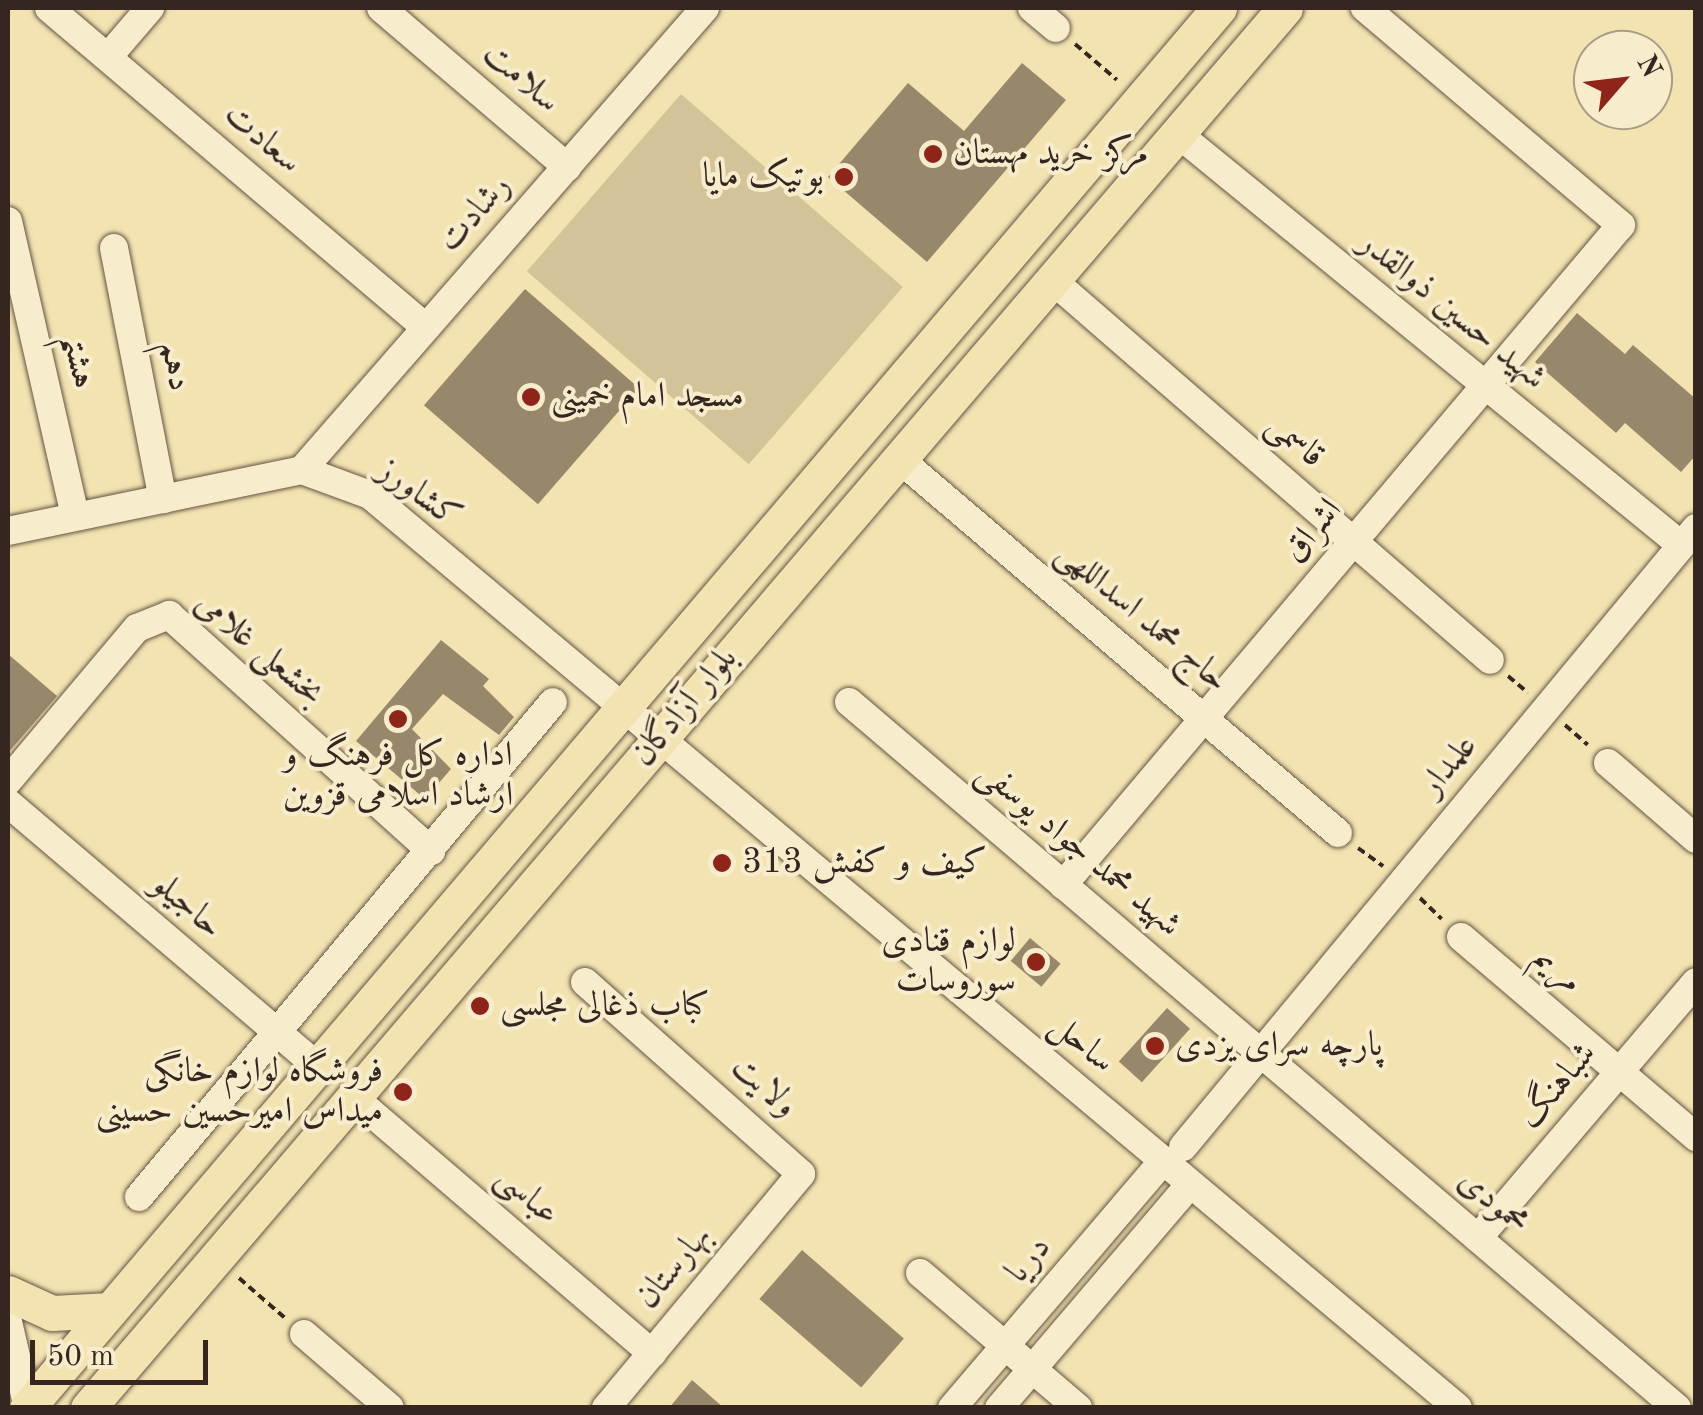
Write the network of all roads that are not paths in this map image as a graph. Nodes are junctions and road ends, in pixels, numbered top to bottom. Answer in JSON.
{"nodes":[{"id":1,"x":49,"y":8,"type":"edge"},
{"id":2,"x":150,"y":8,"type":"edge"},
{"id":3,"x":381,"y":8,"type":"edge"},
{"id":4,"x":706,"y":8,"type":"edge"},
{"id":5,"x":1032,"y":8,"type":"edge"},
{"id":6,"x":1220,"y":8,"type":"edge"},
{"id":7,"x":1284,"y":8,"type":"edge"},
{"id":8,"x":1365,"y":8,"type":"edge"},
{"id":9,"x":1056,"y":28,"type":"road end"},
{"id":10,"x":108,"y":57,"type":"junction"},
{"id":11,"x":1176,"y":133,"type":"junction"},
{"id":12,"x":566,"y":167,"type":"junction"},
{"id":13,"x":8,"y":221,"type":"edge"},
{"id":14,"x":114,"y":248,"type":"dead end"},
{"id":15,"x":1051,"y":279,"type":"junction"},
{"id":16,"x":426,"y":328,"type":"junction"},
{"id":17,"x":1484,"y":386,"type":"junction"},
{"id":18,"x":898,"y":458,"type":"junction"},
{"id":19,"x":302,"y":470,"type":"junction"},
{"id":20,"x":164,"y":499,"type":"junction"},
{"id":21,"x":76,"y":518,"type":"junction"},
{"id":22,"x":8,"y":532,"type":"edge"},
{"id":23,"x":1688,"y":537,"type":"edge"},
{"id":24,"x":1353,"y":542,"type":"junction"},
{"id":25,"x":1490,"y":660,"type":"dead end"},
{"id":26,"x":553,"y":702,"type":"dead end"},
{"id":27,"x":849,"y":702,"type":"dead end"},
{"id":28,"x":622,"y":709,"type":"junction"},
{"id":29,"x":1204,"y":718,"type":"junction"},
{"id":30,"x":658,"y":739,"type":"junction"},
{"id":31,"x":1608,"y":764,"type":"dead end"},
{"id":32,"x":8,"y":781,"type":"edge"},
{"id":33,"x":8,"y":802,"type":"edge"},
{"id":34,"x":1338,"y":833,"type":"dead end"},
{"id":35,"x":1696,"y":839,"type":"edge"},
{"id":36,"x":432,"y":852,"type":"junction"},
{"id":37,"x":1062,"y":884,"type":"junction"},
{"id":38,"x":1461,"y":938,"type":"dead end"},
{"id":39,"x":586,"y":982,"type":"dead end"},
{"id":40,"x":1696,"y":982,"type":"edge"},
{"id":41,"x":278,"y":1033,"type":"junction"},
{"id":42,"x":1260,"y":1053,"type":"junction"},
{"id":43,"x":317,"y":1066,"type":"junction"},
{"id":44,"x":1619,"y":1072,"type":"junction"},
{"id":45,"x":354,"y":1096,"type":"junction"},
{"id":46,"x":1696,"y":1137,"type":"edge"},
{"id":47,"x":1173,"y":1154,"type":"junction"},
{"id":48,"x":800,"y":1174,"type":"joint"},
{"id":49,"x":1190,"y":1184,"type":"junction"},
{"id":50,"x":139,"y":1197,"type":"dead end"},
{"id":51,"x":1478,"y":1238,"type":"junction"},
{"id":52,"x":920,"y":1273,"type":"dead end"},
{"id":53,"x":8,"y":1293,"type":"edge"},
{"id":54,"x":110,"y":1310,"type":"junction"},
{"id":55,"x":8,"y":1322,"type":"edge"},
{"id":56,"x":304,"y":1334,"type":"road end"},
{"id":57,"x":1005,"y":1345,"type":"junction"},
{"id":58,"x":652,"y":1353,"type":"junction"},
{"id":59,"x":1032,"y":1368,"type":"junction"},
{"id":60,"x":28,"y":1407,"type":"edge"},
{"id":61,"x":88,"y":1408,"type":"edge"},
{"id":62,"x":390,"y":1408,"type":"edge"},
{"id":63,"x":606,"y":1408,"type":"edge"},
{"id":64,"x":952,"y":1408,"type":"edge"},
{"id":65,"x":999,"y":1408,"type":"edge"},
{"id":66,"x":1078,"y":1408,"type":"edge"},
{"id":67,"x":1458,"y":1408,"type":"edge"},
{"id":68,"x":1677,"y":1408,"type":"edge"}],
"edges":[{"from":1,"to":10,"type":"street","name":"سعادت"},
{"from":2,"to":10,"type":"street"},
{"from":3,"to":12,"type":"street","name":"سلامت"},
{"from":4,"to":12,"type":"street","name":"رشادت"},
{"from":5,"to":9,"type":"street"},
{"from":6,"to":28,"type":"main road","name":"بلوار آزادگان"},
{"from":7,"to":11,"type":"main road","name":"بلوار آزادگان"},
{"from":8,"to":17,"type":"street","name":"اشراق"},
{"from":10,"to":16,"type":"street","name":"سعادت"},
{"from":11,"to":15,"type":"main road","name":"بلوار آزادگان"},
{"from":11,"to":17,"type":"street","name":"شهید حسین ذوالقدر"},
{"from":12,"to":16,"type":"street","name":"رشادت"},
{"from":13,"to":21,"type":"street","name":"هشتم"},
{"from":14,"to":20,"type":"street","name":"دهم"},
{"from":15,"to":18,"type":"main road","name":"بلوار آزادگان"},
{"from":15,"to":24,"type":"street","name":"قاسمی"},
{"from":16,"to":19,"type":"street","name":"رشادت"},
{"from":17,"to":23,"type":"street","name":"شهید حسین ذوالقدر"},
{"from":17,"to":24,"type":"street","name":"اشراق"},
{"from":18,"to":29,"type":"street","name":"حاج محمد اسداللهی"},
{"from":18,"to":30,"type":"main road","name":"بلوار آزادگان"},
{"from":19,"to":20,"type":"street"},
{"from":19,"to":28,"type":"street","name":"کشاورز"},
{"from":20,"to":21,"type":"street"},
{"from":21,"to":22,"type":"street"},
{"from":23,"to":42,"type":"street","name":"علمدار"},
{"from":24,"to":25,"type":"street","name":"قاسمی"},
{"from":24,"to":29,"type":"street","name":"اشراق"},
{"from":26,"to":36,"type":"street"},
{"from":27,"to":37,"type":"street","name":"شهید محمد جواد یوسفی"},
{"from":28,"to":30,"type":"street","name":"کشاورز"},
{"from":28,"to":43,"type":"main road","name":"بلوار آزادگان"},
{"from":29,"to":34,"type":"street","name":"حاج محمد اسداللهی"},
{"from":29,"to":37,"type":"street","name":"اشراق"},
{"from":30,"to":45,"type":"main road","name":"بلوار آزادگان"},
{"from":30,"to":47,"type":"street","name":"ساحل"},
{"from":31,"to":35,"type":"street"},
{"from":32,"to":36,"type":"street","name":"بخشعلی غلامی"},
{"from":33,"to":41,"type":"street","name":"حاجیلو"},
{"from":36,"to":41,"type":"street"},
{"from":37,"to":42,"type":"street","name":"شهید محمد جواد یوسفی"},
{"from":38,"to":44,"type":"street","name":"مریم"},
{"from":39,"to":48,"type":"street","name":"ولایت"},
{"from":40,"to":44,"type":"street","name":"شباهنگ"},
{"from":41,"to":43,"type":"street","name":"حاجیلو"},
{"from":41,"to":50,"type":"street"},
{"from":42,"to":47,"type":"street","name":"علمدار"},
{"from":42,"to":51,"type":"street","name":"محمودی"},
{"from":43,"to":54,"type":"main road","name":"بلوار آزادگان"},
{"from":44,"to":46,"type":"street","name":"مریم"},
{"from":44,"to":51,"type":"street","name":"شباهنگ"},
{"from":45,"to":58,"type":"street","name":"عباسی"},
{"from":45,"to":61,"type":"main road","name":"بلوار آزادگان"},
{"from":47,"to":49,"type":"street","name":"ساحل"},
{"from":47,"to":57,"type":"street","name":"دریا"},
{"from":48,"to":58,"type":"street","name":"بهارستان"},
{"from":49,"to":59,"type":"street","name":"دریا"},
{"from":49,"to":67,"type":"street","name":"ساحل"},
{"from":51,"to":68,"type":"street","name":"محمودی"},
{"from":52,"to":57,"type":"street"},
{"from":53,"to":54,"type":"main road"},
{"from":54,"to":60,"type":"main road","name":"بلوار آزادگان"},
{"from":55,"to":60,"type":"street"},
{"from":56,"to":62,"type":"street"},
{"from":57,"to":59,"type":"street"},
{"from":57,"to":64,"type":"street","name":"دریا"},
{"from":58,"to":63,"type":"street","name":"بهارستان"},
{"from":59,"to":65,"type":"street","name":"دریا"},
{"from":59,"to":66,"type":"street"}]}
